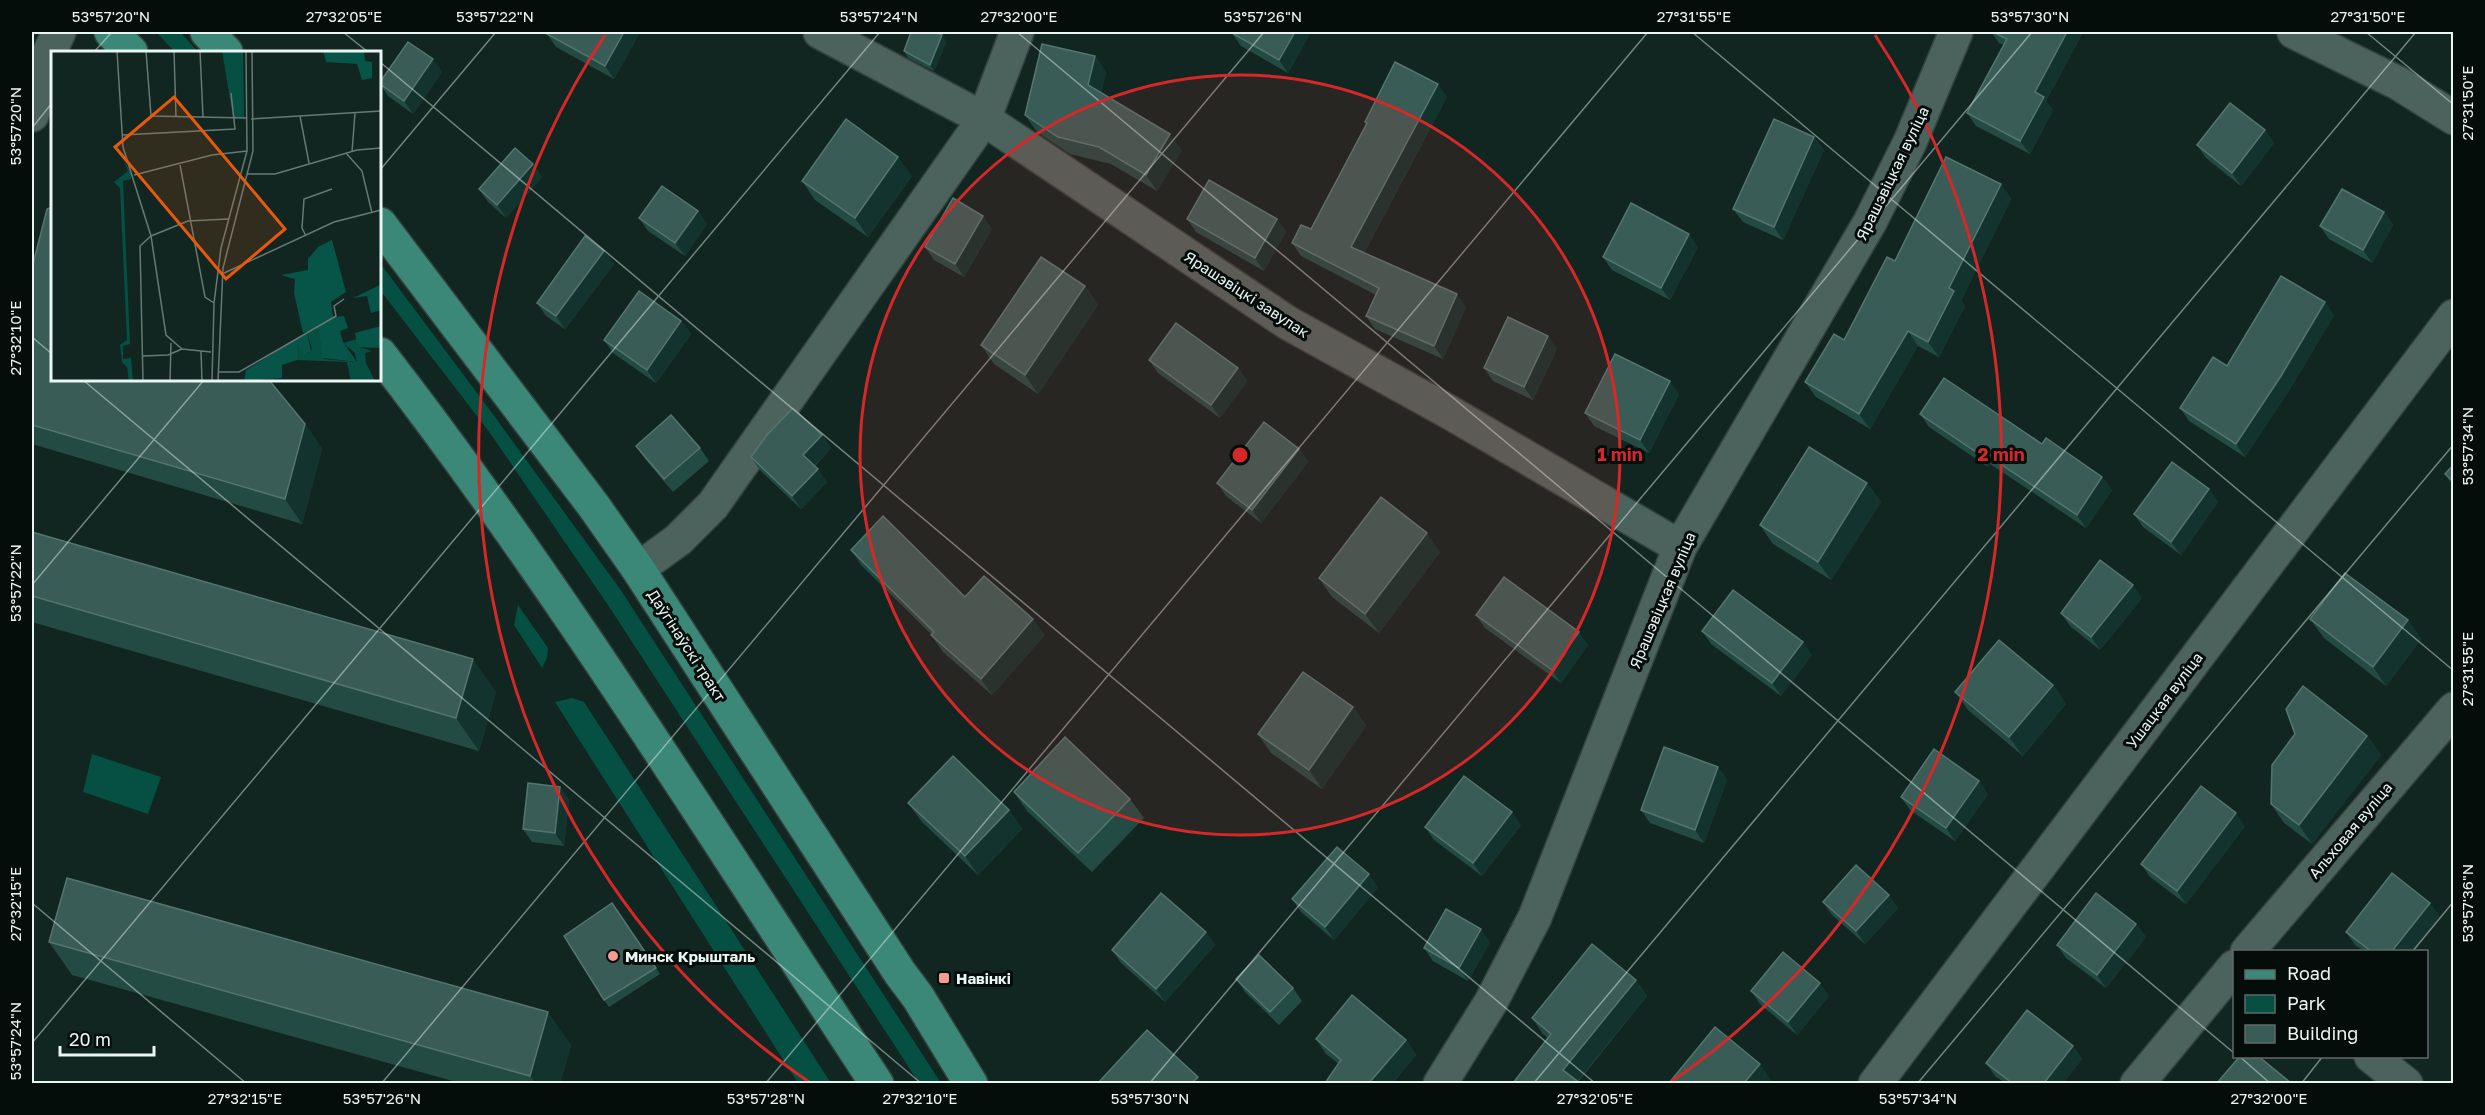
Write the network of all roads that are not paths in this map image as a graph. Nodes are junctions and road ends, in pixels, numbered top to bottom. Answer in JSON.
{"nodes":[{"id":1,"x":59,"y":32,"type":"edge"},
{"id":2,"x":111,"y":32,"type":"edge"},
{"id":3,"x":207,"y":32,"type":"edge"},
{"id":4,"x":820,"y":32,"type":"edge"},
{"id":5,"x":1017,"y":32,"type":"edge"},
{"id":6,"x":1956,"y":32,"type":"edge"},
{"id":7,"x":2294,"y":32,"type":"edge"},
{"id":8,"x":130,"y":51,"type":"edge"},
{"id":9,"x":225,"y":51,"type":"edge"},
{"id":10,"x":32,"y":115,"type":"edge"},
{"id":11,"x":2454,"y":118,"type":"edge"},
{"id":12,"x":984,"y":119,"type":"junction"},
{"id":13,"x":381,"y":225,"type":"edge"},
{"id":14,"x":2454,"y":316,"type":"edge"},
{"id":15,"x":381,"y":355,"type":"edge"},
{"id":16,"x":1680,"y":547,"type":"junction"},
{"id":17,"x":638,"y":569,"type":"junction"},
{"id":18,"x":2454,"y":710,"type":"edge"},
{"id":19,"x":2248,"y":950,"type":"edge"},
{"id":20,"x":2233,"y":969,"type":"edge"},
{"id":21,"x":2374,"y":1058,"type":"edge"},
{"id":22,"x":877,"y":1083,"type":"edge"},
{"id":23,"x":971,"y":1083,"type":"edge"},
{"id":24,"x":1440,"y":1083,"type":"edge"},
{"id":25,"x":1875,"y":1083,"type":"edge"},
{"id":26,"x":2137,"y":1083,"type":"edge"},
{"id":27,"x":2406,"y":1083,"type":"edge"}],
"edges":[{"from":1,"to":10,"type":"street"},
{"from":2,"to":8,"type":"main road"},
{"from":3,"to":9,"type":"main road"},
{"from":4,"to":12,"type":"street","name":"Ярашэвіцкі завулак"},
{"from":5,"to":12,"type":"street"},
{"from":6,"to":16,"type":"street","name":"Ярашэвіцкая вуліца"},
{"from":7,"to":11,"type":"street"},
{"from":12,"to":16,"type":"street","name":"Ярашэвіцкі завулак"},
{"from":12,"to":17,"type":"street"},
{"from":13,"to":17,"type":"main road","name":"Даўгінаўскі тракт"},
{"from":14,"to":25,"type":"street","name":"Ушацкая вуліца"},
{"from":15,"to":22,"type":"main road"},
{"from":16,"to":24,"type":"street","name":"Ярашэвіцкая вуліца"},
{"from":17,"to":23,"type":"main road","name":"Даўгінаўскі тракт"},
{"from":18,"to":19,"type":"street","name":"Альховая вуліца"},
{"from":20,"to":26,"type":"street"},
{"from":21,"to":27,"type":"street"}]}
